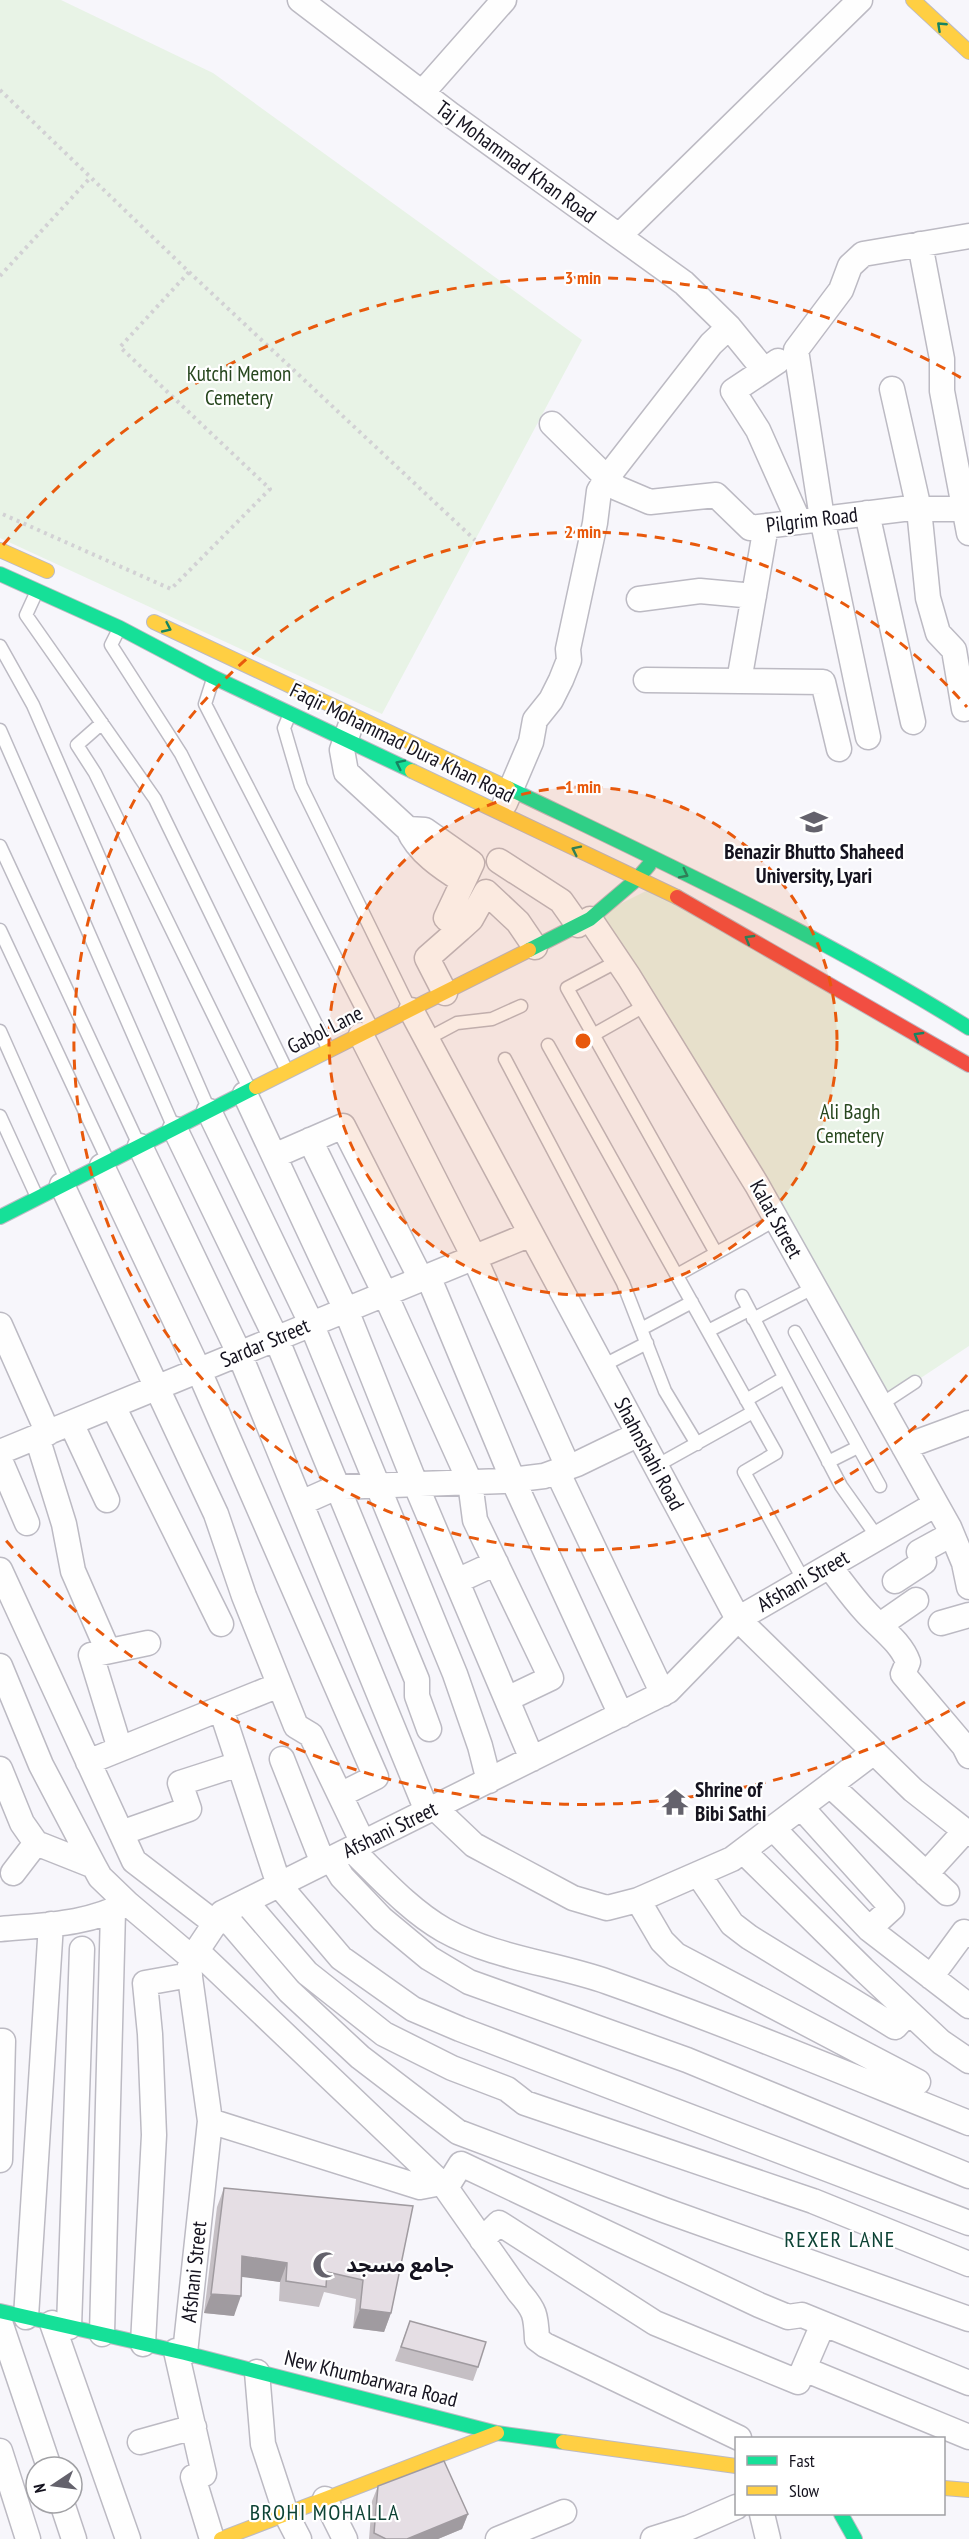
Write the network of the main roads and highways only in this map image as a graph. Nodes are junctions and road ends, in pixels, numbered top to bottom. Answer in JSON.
{"nodes":[{"id":1,"x":912,"y":0,"type":"edge"},
{"id":2,"x":969,"y":52,"type":"edge"},
{"id":3,"x":0,"y":549,"type":"edge"},
{"id":4,"x":0,"y":574,"type":"edge"},
{"id":5,"x":61,"y":578,"type":"dead end"},
{"id":6,"x":145,"y":618,"type":"dead end"},
{"id":7,"x":350,"y":727,"type":"junction"},
{"id":8,"x":655,"y":859,"type":"junction"},
{"id":9,"x":638,"y":879,"type":"junction"},
{"id":10,"x":860,"y":983,"type":"junction"},
{"id":11,"x":969,"y":1028,"type":"edge"},
{"id":12,"x":969,"y":1065,"type":"edge"},
{"id":13,"x":0,"y":1217,"type":"edge"},
{"id":14,"x":0,"y":2311,"type":"edge"},
{"id":15,"x":497,"y":2433,"type":"junction"},
{"id":16,"x":735,"y":2466,"type":"edge"},
{"id":17,"x":945,"y":2488,"type":"edge"},
{"id":18,"x":969,"y":2490,"type":"edge"},
{"id":19,"x":843,"y":2515,"type":"edge"},
{"id":20,"x":248,"y":2534,"type":"edge"},
{"id":21,"x":221,"y":2539,"type":"edge"},
{"id":22,"x":855,"y":2539,"type":"edge"}],
"edges":[{"from":2,"to":1,"type":"main road","one_way":true},
{"from":3,"to":5,"type":"main road"},
{"from":4,"to":7,"type":"main road","name":"Faqir Mohammad Dura Khan Road"},
{"from":6,"to":7,"type":"main road","name":"Faqir Mohammad Dura Khan Road","one_way":true},
{"from":7,"to":8,"type":"main road","name":"Faqir Mohammad Dura Khan Road"},
{"from":9,"to":7,"type":"main road","name":"Faqir Mohammad Dura Khan Road","one_way":true},
{"from":8,"to":9,"type":"main road","name":"Gabol Lane"},
{"from":8,"to":10,"type":"main road","name":"Faqir Mohammad Dura Khan Road","one_way":true},
{"from":10,"to":9,"type":"main road","name":"Faqir Mohammad Dura Khan Road","one_way":true},
{"from":9,"to":13,"type":"main road","name":"Gabol Lane"},
{"from":10,"to":11,"type":"main road","name":"Faqir Mohammad Dura Khan Road"},
{"from":12,"to":10,"type":"main road","name":"Faqir Mohammad Dura Khan Road","one_way":true},
{"from":14,"to":15,"type":"main road","name":"New Khumbarwara Road"},
{"from":15,"to":16,"type":"main road","name":"New Khumbarwara Road"},
{"from":15,"to":20,"type":"main road"},
{"from":17,"to":18,"type":"main road"},
{"from":19,"to":22,"type":"main road"},
{"from":20,"to":21,"type":"main road"}]}
